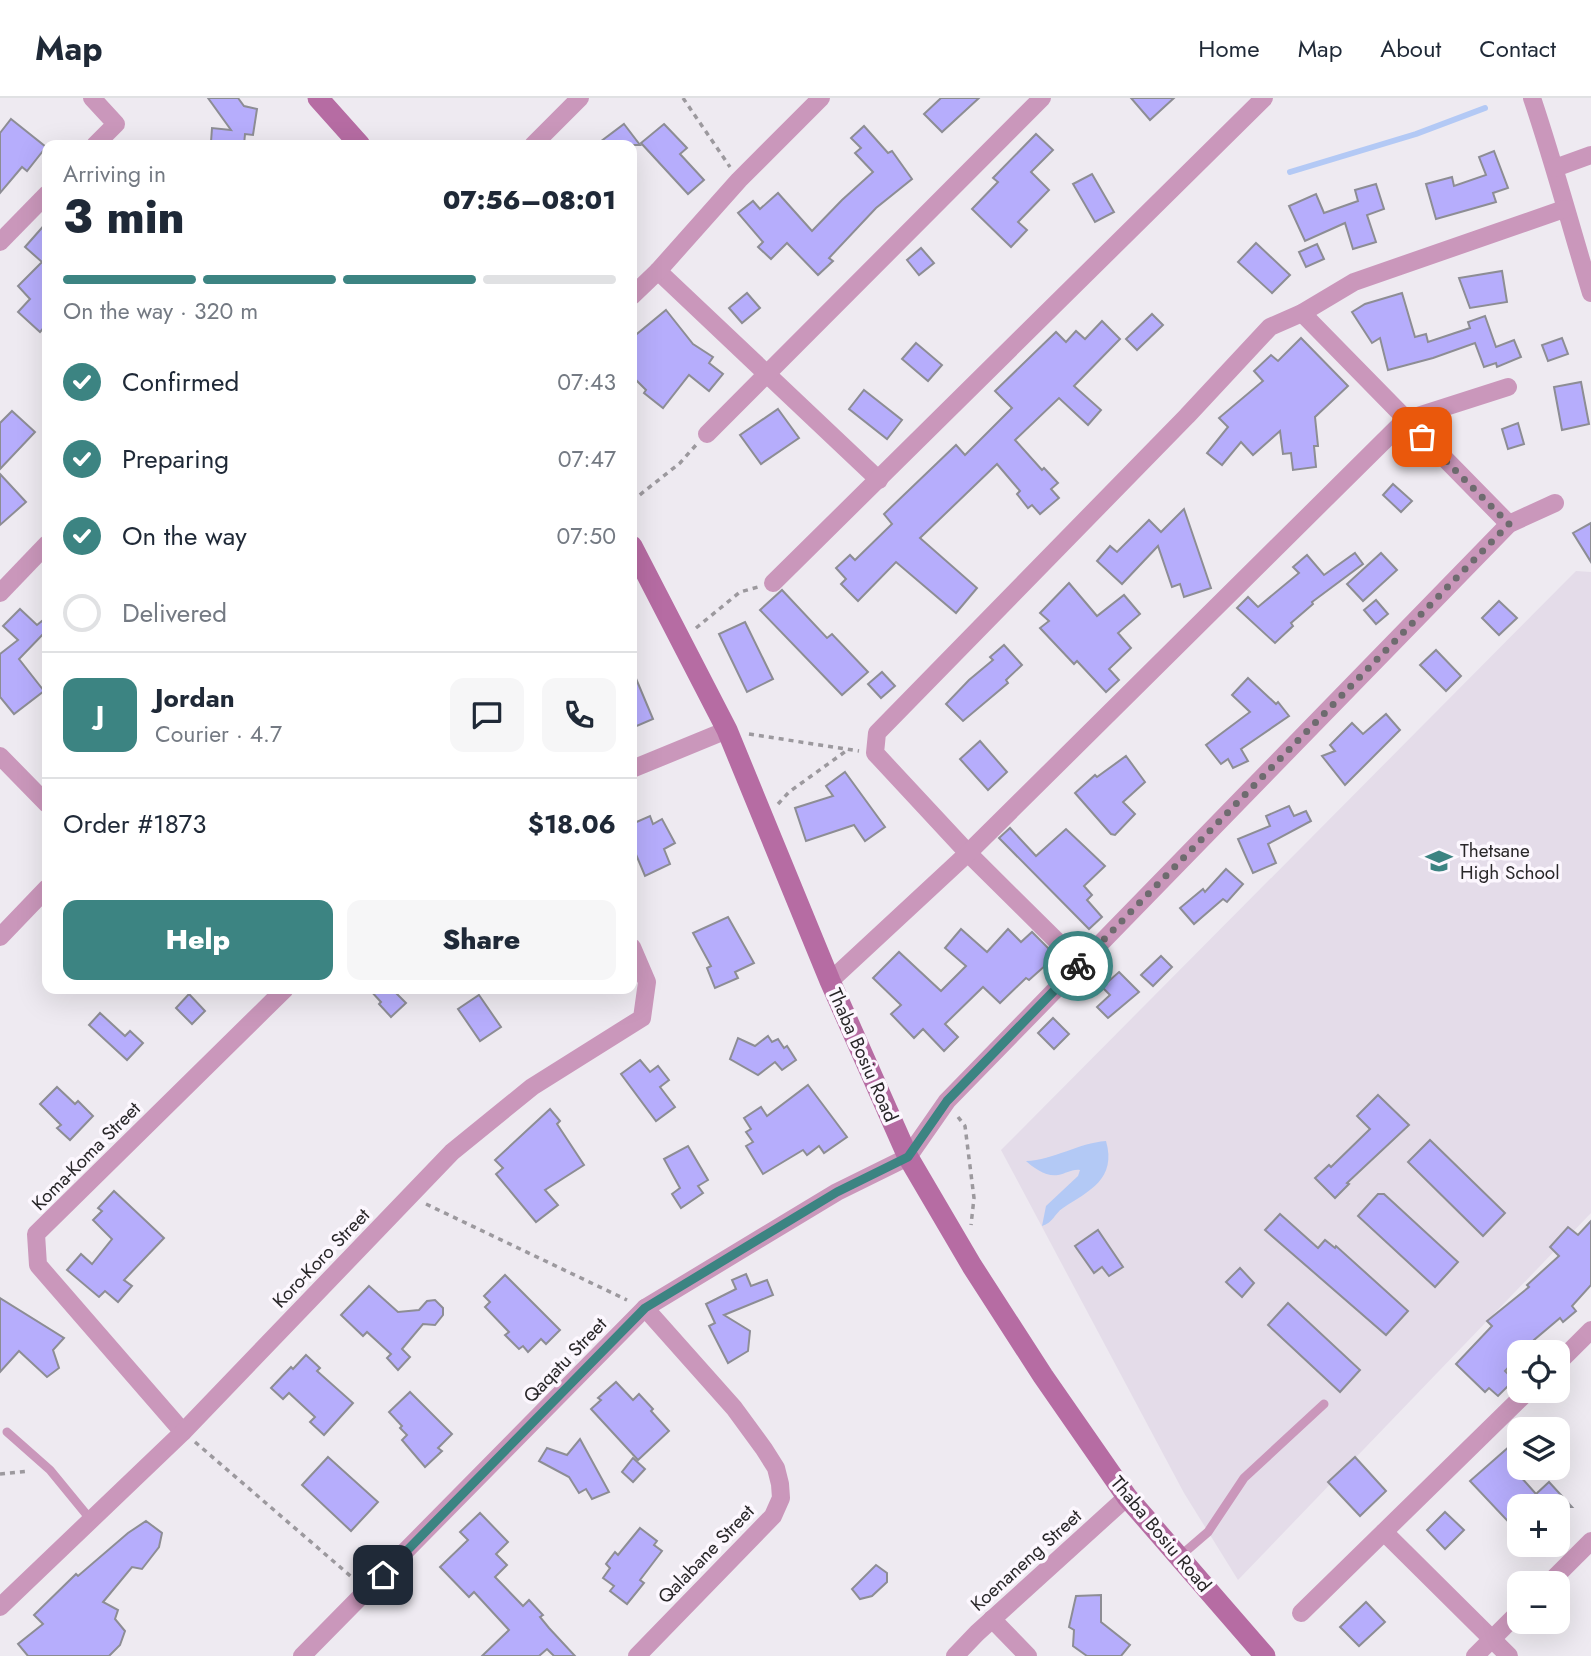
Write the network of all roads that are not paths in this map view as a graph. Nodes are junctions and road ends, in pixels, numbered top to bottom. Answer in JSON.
{"nodes":[{"id":1,"x":92,"y":98,"type":"edge"},
{"id":2,"x":318,"y":98,"type":"edge"},
{"id":3,"x":580,"y":98,"type":"edge"},
{"id":4,"x":821,"y":98,"type":"edge"},
{"id":5,"x":1042,"y":98,"type":"edge"},
{"id":6,"x":1264,"y":98,"type":"edge"},
{"id":7,"x":1532,"y":98,"type":"edge"},
{"id":8,"x":100,"y":140,"type":"edge"},
{"id":9,"x":356,"y":140,"type":"edge"},
{"id":10,"x":538,"y":140,"type":"edge"},
{"id":11,"x":1591,"y":155,"type":"edge"},
{"id":12,"x":1555,"y":168,"type":"junction"},
{"id":13,"x":42,"y":199,"type":"edge"},
{"id":14,"x":1564,"y":209,"type":"junction"},
{"id":15,"x":0,"y":242,"type":"edge"},
{"id":16,"x":658,"y":271,"type":"junction"},
{"id":17,"x":637,"y":291,"type":"edge"},
{"id":18,"x":1591,"y":293,"type":"edge"},
{"id":19,"x":1302,"y":313,"type":"junction"},
{"id":20,"x":768,"y":373,"type":"junction"},
{"id":21,"x":1508,"y":387,"type":"dead end"},
{"id":22,"x":1405,"y":420,"type":"junction"},
{"id":23,"x":707,"y":434,"type":"road end"},
{"id":24,"x":879,"y":480,"type":"junction"},
{"id":25,"x":1555,"y":503,"type":"dead end"},
{"id":26,"x":1509,"y":524,"type":"junction"},
{"id":27,"x":42,"y":549,"type":"edge"},
{"id":28,"x":637,"y":556,"type":"edge"},
{"id":29,"x":774,"y":583,"type":"road end"},
{"id":30,"x":0,"y":593,"type":"edge"},
{"id":31,"x":727,"y":730,"type":"junction"},
{"id":32,"x":0,"y":756,"type":"edge"},
{"id":33,"x":637,"y":767,"type":"edge"},
{"id":34,"x":42,"y":799,"type":"edge"},
{"id":35,"x":968,"y":853,"type":"junction"},
{"id":36,"x":42,"y":893,"type":"edge"},
{"id":37,"x":0,"y":937,"type":"edge"},
{"id":38,"x":637,"y":959,"type":"edge"},
{"id":39,"x":1080,"y":964,"type":"junction"},
{"id":40,"x":830,"y":981,"type":"junction"},
{"id":41,"x":280,"y":994,"type":"edge"},
{"id":42,"x":908,"y":1157,"type":"junction"},
{"id":43,"x":645,"y":1308,"type":"junction"},
{"id":44,"x":1591,"y":1330,"type":"edge"},
{"id":45,"x":1570,"y":1351,"type":"edge"},
{"id":46,"x":1516,"y":1403,"type":"edge"},
{"id":47,"x":1324,"y":1404,"type":"dead end"},
{"id":48,"x":7,"y":1432,"type":"dead end"},
{"id":49,"x":183,"y":1432,"type":"junction"},
{"id":50,"x":1127,"y":1497,"type":"junction"},
{"id":51,"x":91,"y":1520,"type":"junction"},
{"id":52,"x":1384,"y":1532,"type":"junction"},
{"id":53,"x":1591,"y":1541,"type":"edge"},
{"id":54,"x":1179,"y":1557,"type":"junction"},
{"id":55,"x":1561,"y":1571,"type":"edge"},
{"id":56,"x":0,"y":1607,"type":"edge"},
{"id":57,"x":1301,"y":1614,"type":"dead end"},
{"id":58,"x":992,"y":1619,"type":"junction"},
{"id":59,"x":1507,"y":1624,"type":"edge"},
{"id":60,"x":1492,"y":1639,"type":"junction"},
{"id":61,"x":302,"y":1656,"type":"edge"},
{"id":62,"x":637,"y":1656,"type":"edge"},
{"id":63,"x":955,"y":1656,"type":"edge"},
{"id":64,"x":1028,"y":1656,"type":"edge"},
{"id":65,"x":1265,"y":1656,"type":"edge"},
{"id":66,"x":1475,"y":1656,"type":"edge"},
{"id":67,"x":1509,"y":1656,"type":"edge"}],
"edges":[{"from":1,"to":8,"type":"street"},
{"from":2,"to":9,"type":"street"},
{"from":3,"to":10,"type":"street"},
{"from":4,"to":16,"type":"street"},
{"from":5,"to":20,"type":"street"},
{"from":6,"to":24,"type":"street"},
{"from":7,"to":12,"type":"street"},
{"from":11,"to":12,"type":"street"},
{"from":12,"to":14,"type":"street"},
{"from":13,"to":15,"type":"street"},
{"from":14,"to":18,"type":"street"},
{"from":14,"to":19,"type":"street"},
{"from":16,"to":17,"type":"street"},
{"from":16,"to":20,"type":"street"},
{"from":19,"to":22,"type":"street"},
{"from":19,"to":35,"type":"street"},
{"from":20,"to":23,"type":"street"},
{"from":20,"to":24,"type":"street"},
{"from":21,"to":22,"type":"street"},
{"from":22,"to":26,"type":"street"},
{"from":22,"to":35,"type":"street"},
{"from":24,"to":29,"type":"street"},
{"from":25,"to":26,"type":"street"},
{"from":26,"to":39,"type":"street"},
{"from":27,"to":30,"type":"street"},
{"from":28,"to":31,"type":"street","name":"Thaba Bosiu Road"},
{"from":31,"to":33,"type":"street"},
{"from":31,"to":40,"type":"street","name":"Thaba Bosiu Road"},
{"from":32,"to":34,"type":"street"},
{"from":35,"to":39,"type":"street"},
{"from":35,"to":40,"type":"street"},
{"from":36,"to":37,"type":"street"},
{"from":38,"to":49,"type":"street","name":"Koro-Koro Street"},
{"from":39,"to":42,"type":"street"},
{"from":40,"to":42,"type":"street","name":"Thaba Bosiu Road"},
{"from":41,"to":49,"type":"street","name":"Koma-Koma Street"},
{"from":42,"to":43,"type":"street","name":"Qaqatu Street"},
{"from":42,"to":50,"type":"street","name":"Thaba Bosiu Road"},
{"from":43,"to":61,"type":"street","name":"Qaqatu Street"},
{"from":43,"to":62,"type":"street","name":"Qalabane Street"},
{"from":44,"to":45,"type":"street"},
{"from":46,"to":52,"type":"street"},
{"from":47,"to":54,"type":"lane"},
{"from":48,"to":51,"type":"lane"},
{"from":49,"to":51,"type":"street","name":"Koro-Koro Street"},
{"from":50,"to":54,"type":"street","name":"Thaba Bosiu Road"},
{"from":50,"to":58,"type":"street","name":"Koenaneng Street"},
{"from":51,"to":56,"type":"street","name":"Koro-Koro Street"},
{"from":52,"to":57,"type":"street"},
{"from":52,"to":60,"type":"street"},
{"from":53,"to":55,"type":"street"},
{"from":54,"to":65,"type":"street","name":"Thaba Bosiu Road"},
{"from":58,"to":63,"type":"street","name":"Koenaneng Street"},
{"from":58,"to":64,"type":"street"},
{"from":59,"to":60,"type":"street"},
{"from":60,"to":66,"type":"street"},
{"from":60,"to":67,"type":"street"}]}
